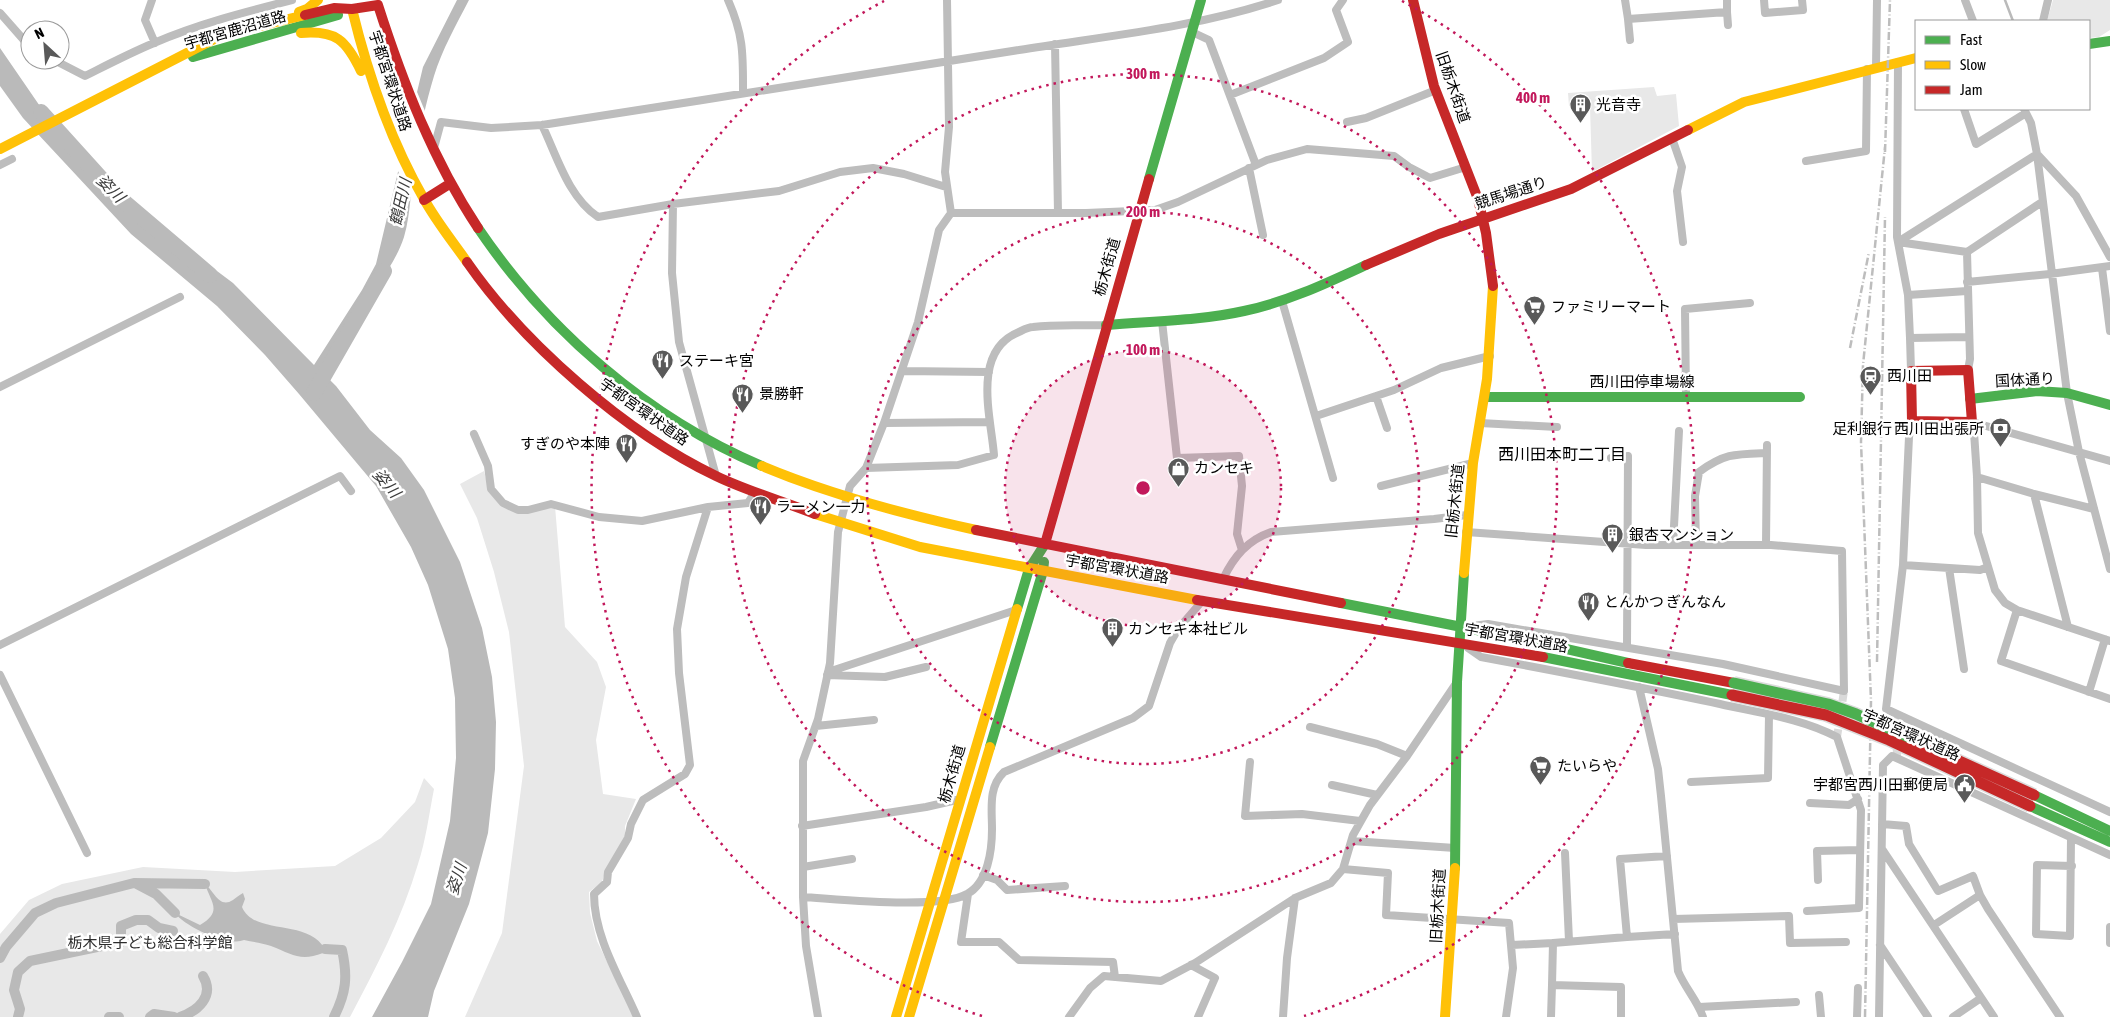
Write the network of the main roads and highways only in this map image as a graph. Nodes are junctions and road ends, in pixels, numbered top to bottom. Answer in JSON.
{"nodes":[{"id":1,"x":318,"y":0,"type":"edge"},
{"id":2,"x":1201,"y":0,"type":"edge"},
{"id":3,"x":1413,"y":0,"type":"edge"},
{"id":4,"x":378,"y":2,"type":"edge"},
{"id":5,"x":351,"y":4,"type":"edge"},
{"id":6,"x":275,"y":22,"type":"junction"},
{"id":7,"x":2110,"y":40,"type":"edge"},
{"id":8,"x":250,"y":42,"type":"junction"},
{"id":9,"x":2090,"y":44,"type":"edge"},
{"id":10,"x":1915,"y":58,"type":"edge"},
{"id":11,"x":150,"y":71,"type":"junction"},
{"id":12,"x":378,"y":100,"type":"junction"},
{"id":13,"x":0,"y":149,"type":"edge"},
{"id":14,"x":451,"y":183,"type":"junction"},
{"id":15,"x":422,"y":195,"type":"junction"},
{"id":16,"x":1482,"y":218,"type":"junction"},
{"id":17,"x":1106,"y":325,"type":"junction"},
{"id":18,"x":1485,"y":397,"type":"junction"},
{"id":19,"x":1800,"y":397,"type":"dead end"},
{"id":20,"x":1970,"y":399,"type":"junction"},
{"id":21,"x":2110,"y":403,"type":"edge"},
{"id":22,"x":1045,"y":544,"type":"junction"},
{"id":23,"x":1029,"y":569,"type":"junction"},
{"id":24,"x":1043,"y":571,"type":"junction"},
{"id":25,"x":1461,"y":628,"type":"junction"},
{"id":26,"x":1460,"y":642,"type":"junction"},
{"id":27,"x":1733,"y":689,"type":"junction"},
{"id":28,"x":2032,"y":801,"type":"junction"},
{"id":29,"x":2110,"y":831,"type":"edge"},
{"id":30,"x":2110,"y":842,"type":"edge"},
{"id":31,"x":896,"y":1017,"type":"edge"},
{"id":32,"x":909,"y":1017,"type":"edge"},
{"id":33,"x":1445,"y":1017,"type":"edge"}],
"edges":[{"from":1,"to":6,"type":"main road"},
{"from":2,"to":17,"type":"main road","name":"栃木街道"},
{"from":3,"to":16,"type":"main road","name":"旧栃木街道"},
{"from":4,"to":5,"type":"main road"},
{"from":4,"to":14,"type":"main road","name":"宇都宮環状道路"},
{"from":5,"to":6,"type":"main road","name":"宇都宮鹿沼道路"},
{"from":5,"to":8,"type":"main road","name":"宇都宮鹿沼道路"},
{"from":5,"to":12,"type":"main road","name":"宇都宮環状道路"},
{"from":6,"to":11,"type":"main road","name":"宇都宮鹿沼道路"},
{"from":7,"to":9,"type":"main road"},
{"from":8,"to":11,"type":"main road","name":"宇都宮鹿沼道路"},
{"from":8,"to":12,"type":"main road"},
{"from":10,"to":16,"type":"main road","name":"競馬場通り"},
{"from":11,"to":13,"type":"main road","name":"宇都宮鹿沼道路"},
{"from":12,"to":15,"type":"main road","name":"宇都宮環状道路"},
{"from":14,"to":15,"type":"main road"},
{"from":14,"to":22,"type":"main road","name":"宇都宮環状道路"},
{"from":15,"to":23,"type":"main road","name":"宇都宮環状道路"},
{"from":16,"to":17,"type":"main road","name":"競馬場通り"},
{"from":16,"to":18,"type":"main road","name":"旧栃木街道"},
{"from":17,"to":22,"type":"main road","name":"栃木街道"},
{"from":18,"to":19,"type":"main road","name":"西川田停車場線"},
{"from":18,"to":25,"type":"main road","name":"旧栃木街道"},
{"from":20,"to":20,"type":"main road"},
{"from":20,"to":21,"type":"main road","name":"国体通り"},
{"from":22,"to":23,"type":"main road","name":"栃木街道"},
{"from":22,"to":24,"type":"main road","name":"栃木街道"},
{"from":22,"to":25,"type":"main road","name":"宇都宮環状道路"},
{"from":23,"to":24,"type":"main road","name":"宇都宮環状道路"},
{"from":23,"to":31,"type":"main road","name":"栃木街道"},
{"from":24,"to":26,"type":"main road","name":"宇都宮環状道路"},
{"from":24,"to":32,"type":"main road","name":"栃木街道"},
{"from":25,"to":26,"type":"main road","name":"旧栃木街道"},
{"from":25,"to":27,"type":"main road","name":"宇都宮環状道路"},
{"from":26,"to":27,"type":"main road","name":"宇都宮環状道路"},
{"from":26,"to":33,"type":"main road","name":"旧栃木街道"},
{"from":27,"to":28,"type":"main road","name":"宇都宮環状道路","bridge":true},
{"from":28,"to":29,"type":"main road","name":"宇都宮環状道路"},
{"from":28,"to":30,"type":"main road","name":"宇都宮環状道路"}]}
